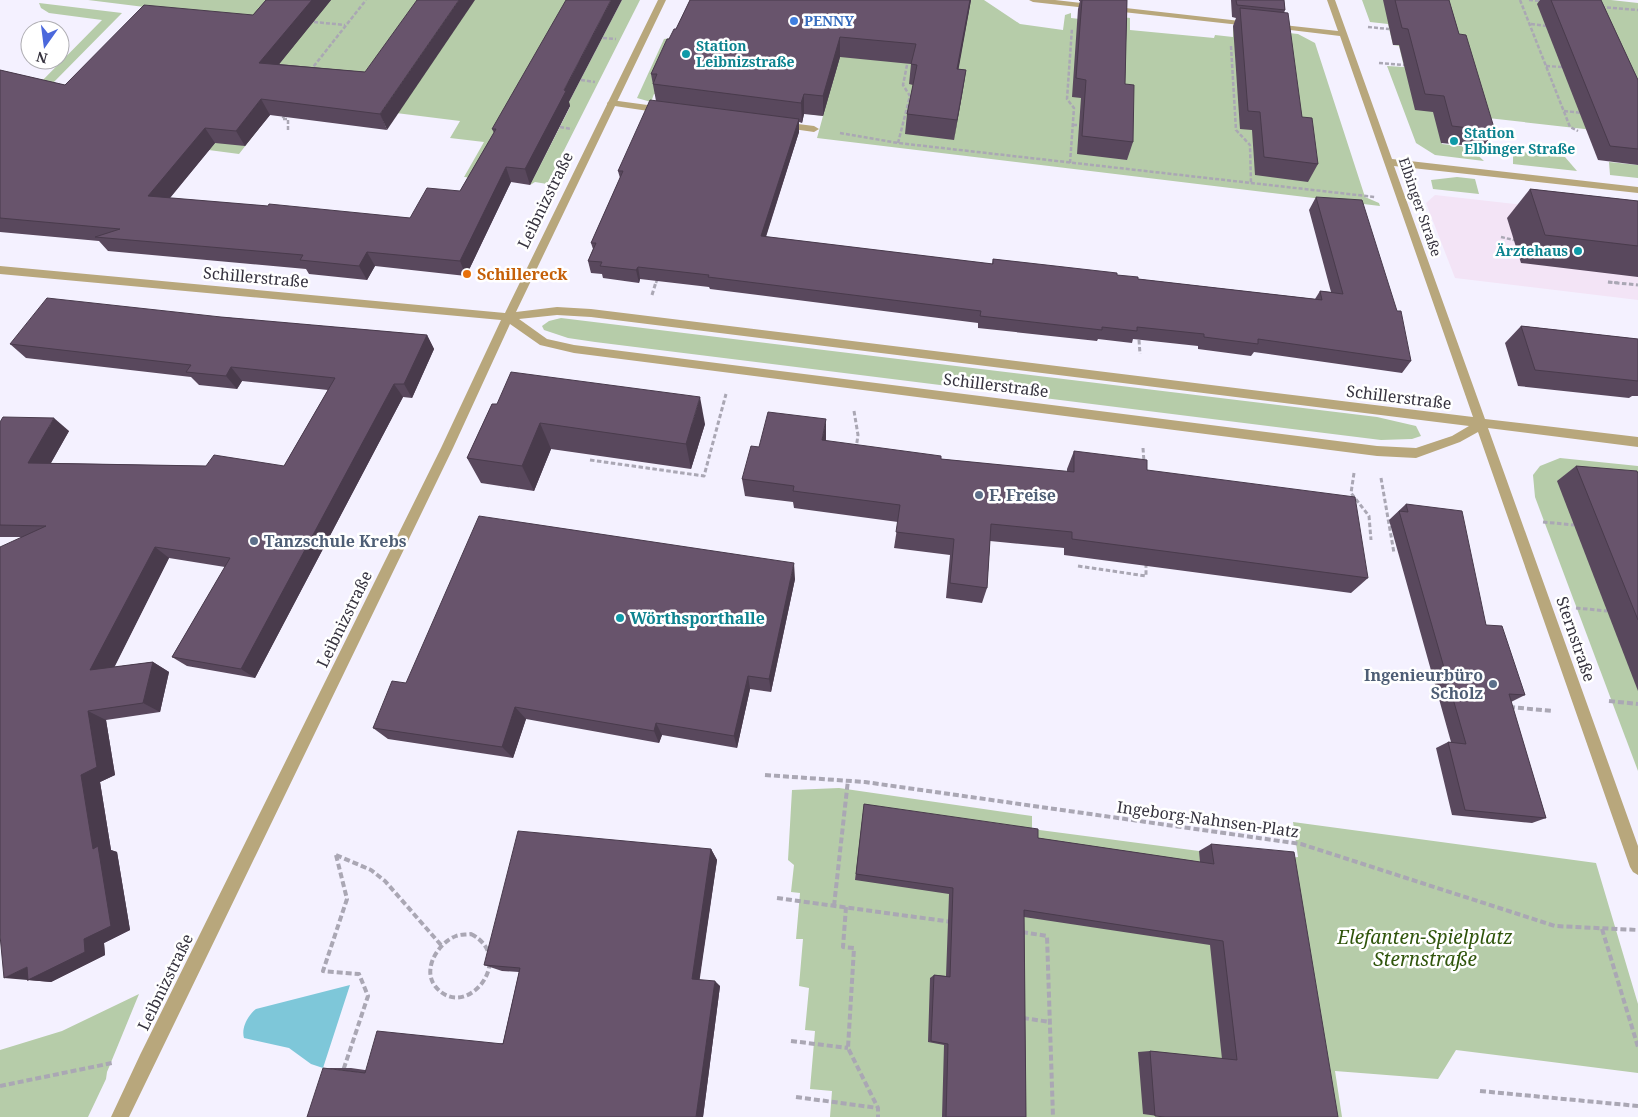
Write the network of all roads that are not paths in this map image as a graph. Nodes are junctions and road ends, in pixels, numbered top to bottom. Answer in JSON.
{"nodes":[{"id":1,"x":662,"y":0,"type":"edge"},
{"id":2,"x":1033,"y":0,"type":"edge"},
{"id":3,"x":1332,"y":0,"type":"edge"},
{"id":4,"x":1258,"y":25,"type":"edge"},
{"id":5,"x":1267,"y":26,"type":"edge"},
{"id":6,"x":1344,"y":34,"type":"junction"},
{"id":7,"x":611,"y":103,"type":"junction"},
{"id":8,"x":669,"y":111,"type":"edge"},
{"id":9,"x":775,"y":124,"type":"edge"},
{"id":10,"x":814,"y":129,"type":"road end"},
{"id":11,"x":1389,"y":162,"type":"junction"},
{"id":12,"x":1638,"y":190,"type":"edge"},
{"id":13,"x":0,"y":270,"type":"edge"},
{"id":14,"x":508,"y":317,"type":"junction"},
{"id":15,"x":1482,"y":424,"type":"junction"},
{"id":16,"x":1638,"y":442,"type":"edge"},
{"id":17,"x":1638,"y":867,"type":"edge"},
{"id":18,"x":120,"y":1117,"type":"edge"}],
"edges":[{"from":1,"to":7,"type":"street","name":"Leibnizstraße"},
{"from":2,"to":4,"type":"street"},
{"from":3,"to":6,"type":"street","name":"Elbinger Straße"},
{"from":5,"to":6,"type":"street"},
{"from":6,"to":11,"type":"street","name":"Elbinger Straße"},
{"from":7,"to":8,"type":"street"},
{"from":7,"to":14,"type":"street","name":"Leibnizstraße"},
{"from":9,"to":10,"type":"street"},
{"from":11,"to":12,"type":"street"},
{"from":11,"to":15,"type":"street","name":"Elbinger Straße"},
{"from":13,"to":14,"type":"street","name":"Schillerstraße"},
{"from":14,"to":15,"type":"street","name":"Schillerstraße"},
{"from":14,"to":15,"type":"street","name":"Schillerstraße"},
{"from":14,"to":18,"type":"street","name":"Leibnizstraße"},
{"from":15,"to":16,"type":"street","name":"Schillerstraße"},
{"from":15,"to":17,"type":"street","name":"Sternstraße"}]}
